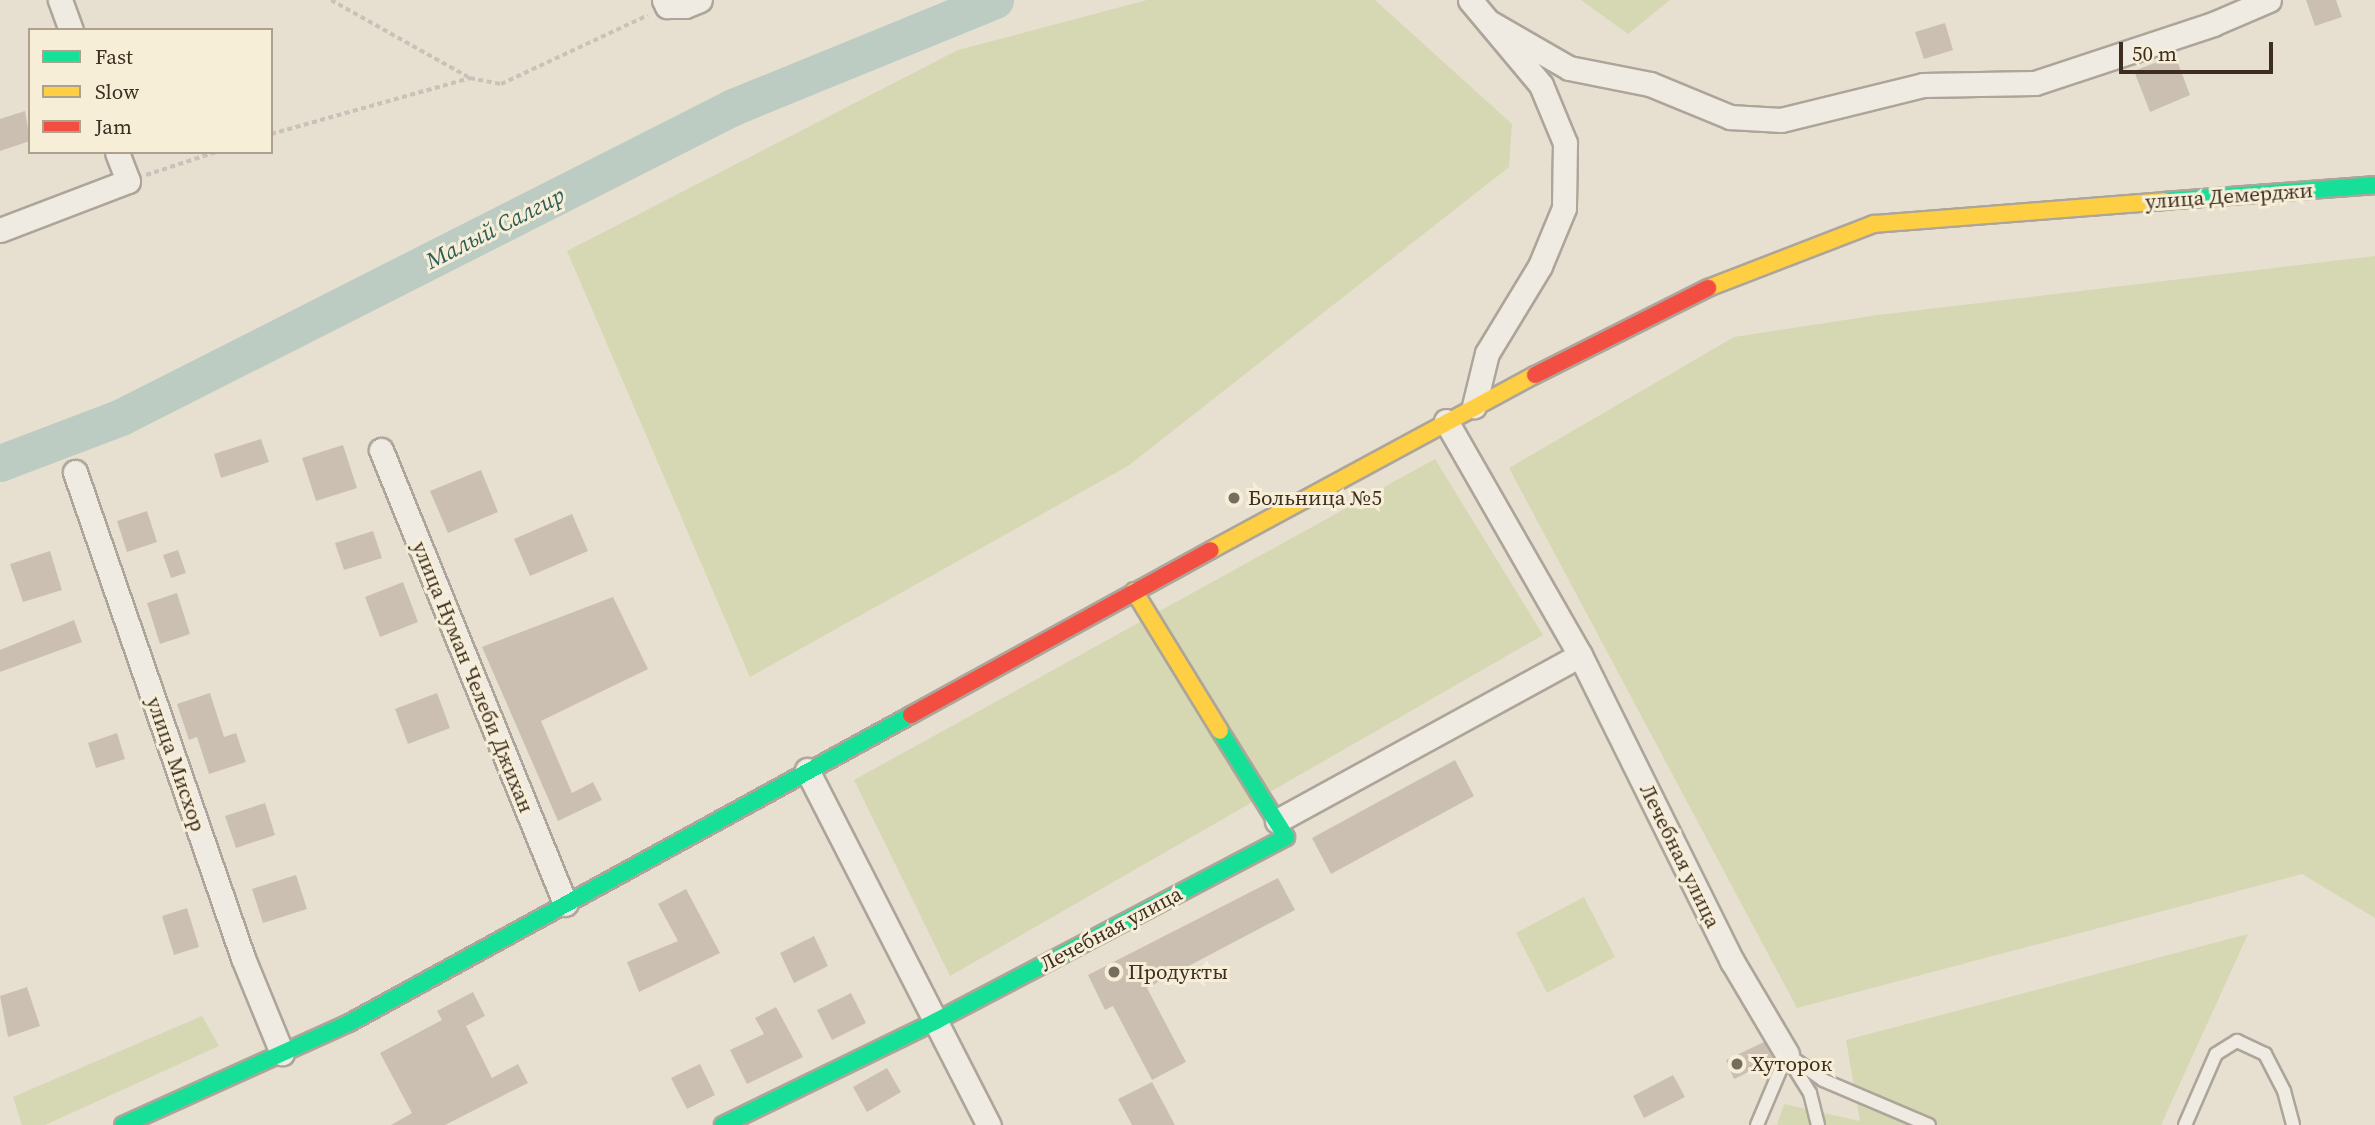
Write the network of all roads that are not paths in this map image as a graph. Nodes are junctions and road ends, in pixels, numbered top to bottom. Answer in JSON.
{"nodes":[{"id":1,"x":60,"y":0,"type":"edge"},
{"id":2,"x":700,"y":0,"type":"edge"},
{"id":3,"x":1470,"y":0,"type":"edge"},
{"id":4,"x":2269,"y":0,"type":"edge"},
{"id":5,"x":666,"y":3,"type":"edge"},
{"id":6,"x":1489,"y":22,"type":"junction"},
{"id":7,"x":70,"y":28,"type":"edge"},
{"id":8,"x":118,"y":154,"type":"edge"},
{"id":9,"x":2375,"y":185,"type":"edge"},
{"id":10,"x":0,"y":230,"type":"edge"},
{"id":11,"x":1474,"y":406,"type":"junction"},
{"id":12,"x":1446,"y":421,"type":"junction"},
{"id":13,"x":381,"y":450,"type":"dead end"},
{"id":14,"x":75,"y":472,"type":"dead end"},
{"id":15,"x":1134,"y":592,"type":"junction"},
{"id":16,"x":1580,"y":655,"type":"junction"},
{"id":17,"x":807,"y":770,"type":"junction"},
{"id":18,"x":1281,"y":829,"type":"junction"},
{"id":19,"x":565,"y":904,"type":"junction"},
{"id":20,"x":936,"y":1021,"type":"junction"},
{"id":21,"x":282,"y":1053,"type":"junction"},
{"id":22,"x":1787,"y":1054,"type":"junction"},
{"id":23,"x":123,"y":1125,"type":"edge"},
{"id":24,"x":723,"y":1125,"type":"edge"},
{"id":25,"x":989,"y":1125,"type":"edge"},
{"id":26,"x":1757,"y":1125,"type":"edge"},
{"id":27,"x":1818,"y":1125,"type":"edge"},
{"id":28,"x":1929,"y":1125,"type":"edge"},
{"id":29,"x":2185,"y":1125,"type":"edge"},
{"id":30,"x":2293,"y":1125,"type":"edge"}],
"edges":[{"from":1,"to":7,"type":"street"},
{"from":2,"to":5,"type":"street"},
{"from":3,"to":6,"type":"street"},
{"from":4,"to":6,"type":"street"},
{"from":6,"to":11,"type":"street"},
{"from":8,"to":10,"type":"street"},
{"from":9,"to":11,"type":"main road","name":"улица Демерджи"},
{"from":11,"to":12,"type":"main road","name":"улица Демерджи"},
{"from":12,"to":15,"type":"main road","name":"улица Демерджи"},
{"from":12,"to":16,"type":"street","name":"Лечебная улица"},
{"from":13,"to":19,"type":"street","name":"улица Нуман Челеби Джихан"},
{"from":14,"to":21,"type":"street","name":"улица Мисхор"},
{"from":15,"to":17,"type":"main road","name":"улица Демерджи"},
{"from":15,"to":18,"type":"main road"},
{"from":16,"to":18,"type":"street","name":"Лечебная улица"},
{"from":16,"to":22,"type":"street","name":"Лечебная улица"},
{"from":17,"to":19,"type":"main road","name":"улица Демерджи"},
{"from":17,"to":20,"type":"street"},
{"from":18,"to":20,"type":"main road","name":"Лечебная улица"},
{"from":19,"to":21,"type":"main road","name":"улица Демерджи"},
{"from":20,"to":24,"type":"main road","name":"Лечебная улица"},
{"from":20,"to":25,"type":"street"},
{"from":21,"to":23,"type":"main road","name":"улица Демерджи"},
{"from":22,"to":26,"type":"lane"},
{"from":22,"to":27,"type":"lane"},
{"from":22,"to":28,"type":"lane"},
{"from":29,"to":30,"type":"lane"}]}
